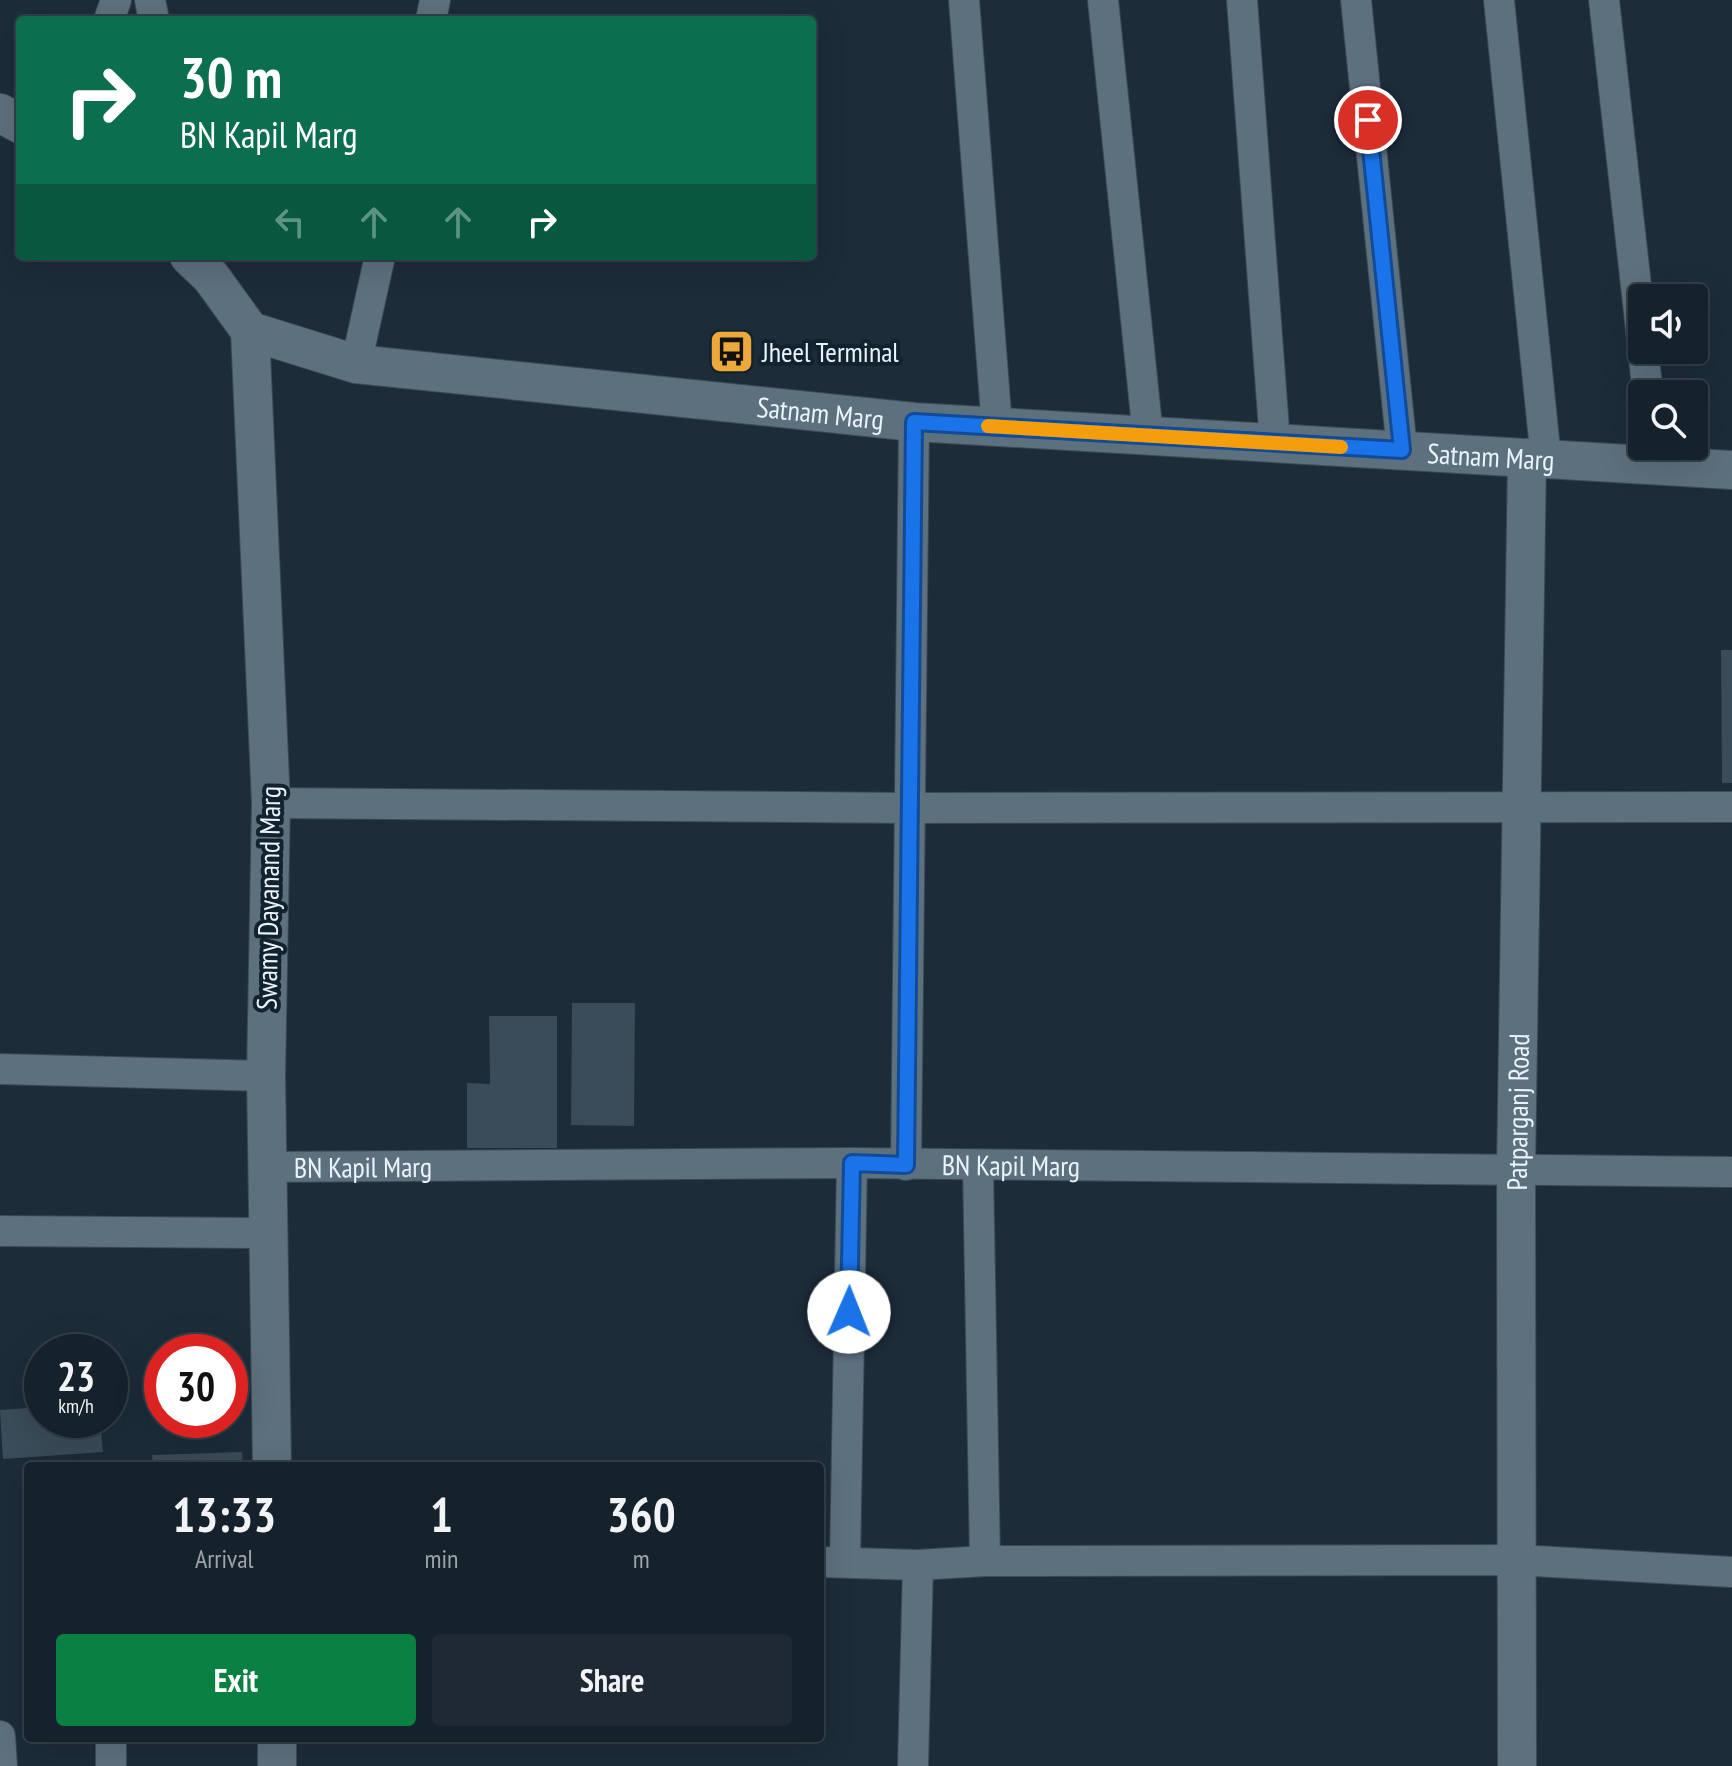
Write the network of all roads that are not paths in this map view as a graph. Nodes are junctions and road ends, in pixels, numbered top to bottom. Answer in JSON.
{"nodes":[{"id":1,"x":964,"y":0,"type":"edge"},
{"id":2,"x":1103,"y":0,"type":"edge"},
{"id":3,"x":1242,"y":0,"type":"edge"},
{"id":4,"x":1356,"y":0,"type":"edge"},
{"id":5,"x":1499,"y":0,"type":"edge"},
{"id":6,"x":1604,"y":0,"type":"edge"},
{"id":7,"x":379,"y":260,"type":"edge"},
{"id":8,"x":202,"y":263,"type":"edge"},
{"id":9,"x":1636,"y":284,"type":"edge"},
{"id":10,"x":250,"y":331,"type":"junction"},
{"id":11,"x":356,"y":364,"type":"junction"},
{"id":12,"x":914,"y":422,"type":"junction"},
{"id":13,"x":997,"y":427,"type":"junction"},
{"id":14,"x":1148,"y":436,"type":"junction"},
{"id":15,"x":1275,"y":443,"type":"junction"},
{"id":16,"x":1402,"y":450,"type":"junction"},
{"id":17,"x":1628,"y":457,"type":"edge"},
{"id":18,"x":1536,"y":459,"type":"junction"},
{"id":19,"x":1677,"y":460,"type":"edge"},
{"id":20,"x":1732,"y":470,"type":"edge"},
{"id":21,"x":271,"y":803,"type":"junction"},
{"id":22,"x":1520,"y":807,"type":"junction"},
{"id":23,"x":1732,"y":807,"type":"edge"},
{"id":24,"x":908,"y":808,"type":"junction"},
{"id":25,"x":0,"y":1069,"type":"edge"},
{"id":26,"x":266,"y":1076,"type":"junction"},
{"id":27,"x":852,"y":1163,"type":"junction"},
{"id":28,"x":906,"y":1165,"type":"junction"},
{"id":29,"x":978,"y":1165,"type":"junction"},
{"id":30,"x":267,"y":1167,"type":"junction"},
{"id":31,"x":1516,"y":1169,"type":"junction"},
{"id":32,"x":1732,"y":1172,"type":"edge"},
{"id":33,"x":0,"y":1231,"type":"edge"},
{"id":34,"x":267,"y":1233,"type":"junction"},
{"id":35,"x":272,"y":1462,"type":"edge"},
{"id":36,"x":1517,"y":1560,"type":"junction"},
{"id":37,"x":985,"y":1561,"type":"junction"},
{"id":38,"x":832,"y":1562,"type":"edge"},
{"id":39,"x":918,"y":1565,"type":"junction"},
{"id":40,"x":1732,"y":1572,"type":"edge"},
{"id":41,"x":0,"y":1736,"type":"edge"},
{"id":42,"x":111,"y":1742,"type":"edge"},
{"id":43,"x":277,"y":1742,"type":"edge"},
{"id":44,"x":2,"y":1766,"type":"edge"},
{"id":45,"x":111,"y":1766,"type":"edge"},
{"id":46,"x":277,"y":1766,"type":"edge"},
{"id":47,"x":913,"y":1766,"type":"edge"},
{"id":48,"x":1517,"y":1766,"type":"edge"}],
"edges":[{"from":1,"to":13,"type":"street"},
{"from":2,"to":14,"type":"street"},
{"from":3,"to":15,"type":"street"},
{"from":4,"to":16,"type":"street"},
{"from":5,"to":18,"type":"street"},
{"from":6,"to":9,"type":"street"},
{"from":7,"to":11,"type":"street"},
{"from":8,"to":10,"type":"street"},
{"from":10,"to":11,"type":"street","name":"Satnam Marg"},
{"from":10,"to":21,"type":"street","name":"Swamy Dayanand Marg"},
{"from":11,"to":12,"type":"street","name":"Satnam Marg"},
{"from":12,"to":13,"type":"street","name":"Satnam Marg"},
{"from":12,"to":24,"type":"street"},
{"from":13,"to":14,"type":"street","name":"Satnam Marg"},
{"from":14,"to":15,"type":"street","name":"Satnam Marg"},
{"from":15,"to":16,"type":"street","name":"Satnam Marg"},
{"from":16,"to":18,"type":"street","name":"Satnam Marg"},
{"from":17,"to":18,"type":"street","name":"Satnam Marg"},
{"from":18,"to":22,"type":"street","name":"Patparganj Road"},
{"from":19,"to":20,"type":"street","name":"Satnam Marg"},
{"from":21,"to":24,"type":"street"},
{"from":21,"to":26,"type":"street","name":"Swamy Dayanand Marg"},
{"from":22,"to":23,"type":"street"},
{"from":22,"to":24,"type":"street"},
{"from":22,"to":31,"type":"street","name":"Patparganj Road"},
{"from":24,"to":28,"type":"street"},
{"from":25,"to":26,"type":"street"},
{"from":26,"to":30,"type":"street","name":"Swamy Dayanand Marg"},
{"from":27,"to":28,"type":"street","name":"BN Kapil Marg"},
{"from":27,"to":30,"type":"street","name":"BN Kapil Marg"},
{"from":27,"to":38,"type":"street"},
{"from":28,"to":29,"type":"street","name":"BN Kapil Marg"},
{"from":29,"to":31,"type":"street","name":"BN Kapil Marg"},
{"from":29,"to":37,"type":"street"},
{"from":30,"to":34,"type":"street","name":"Swamy Dayanand Marg"},
{"from":31,"to":32,"type":"street","name":"BN Kapil Marg"},
{"from":31,"to":36,"type":"street","name":"Patparganj Road"},
{"from":33,"to":34,"type":"street"},
{"from":34,"to":35,"type":"street","name":"Swamy Dayanand Marg"},
{"from":36,"to":37,"type":"street"},
{"from":36,"to":40,"type":"street"},
{"from":36,"to":48,"type":"street","name":"Patparganj Road"},
{"from":37,"to":39,"type":"street"},
{"from":38,"to":39,"type":"street"},
{"from":39,"to":47,"type":"street"},
{"from":41,"to":44,"type":"street"},
{"from":42,"to":45,"type":"street"},
{"from":43,"to":46,"type":"street"}]}
